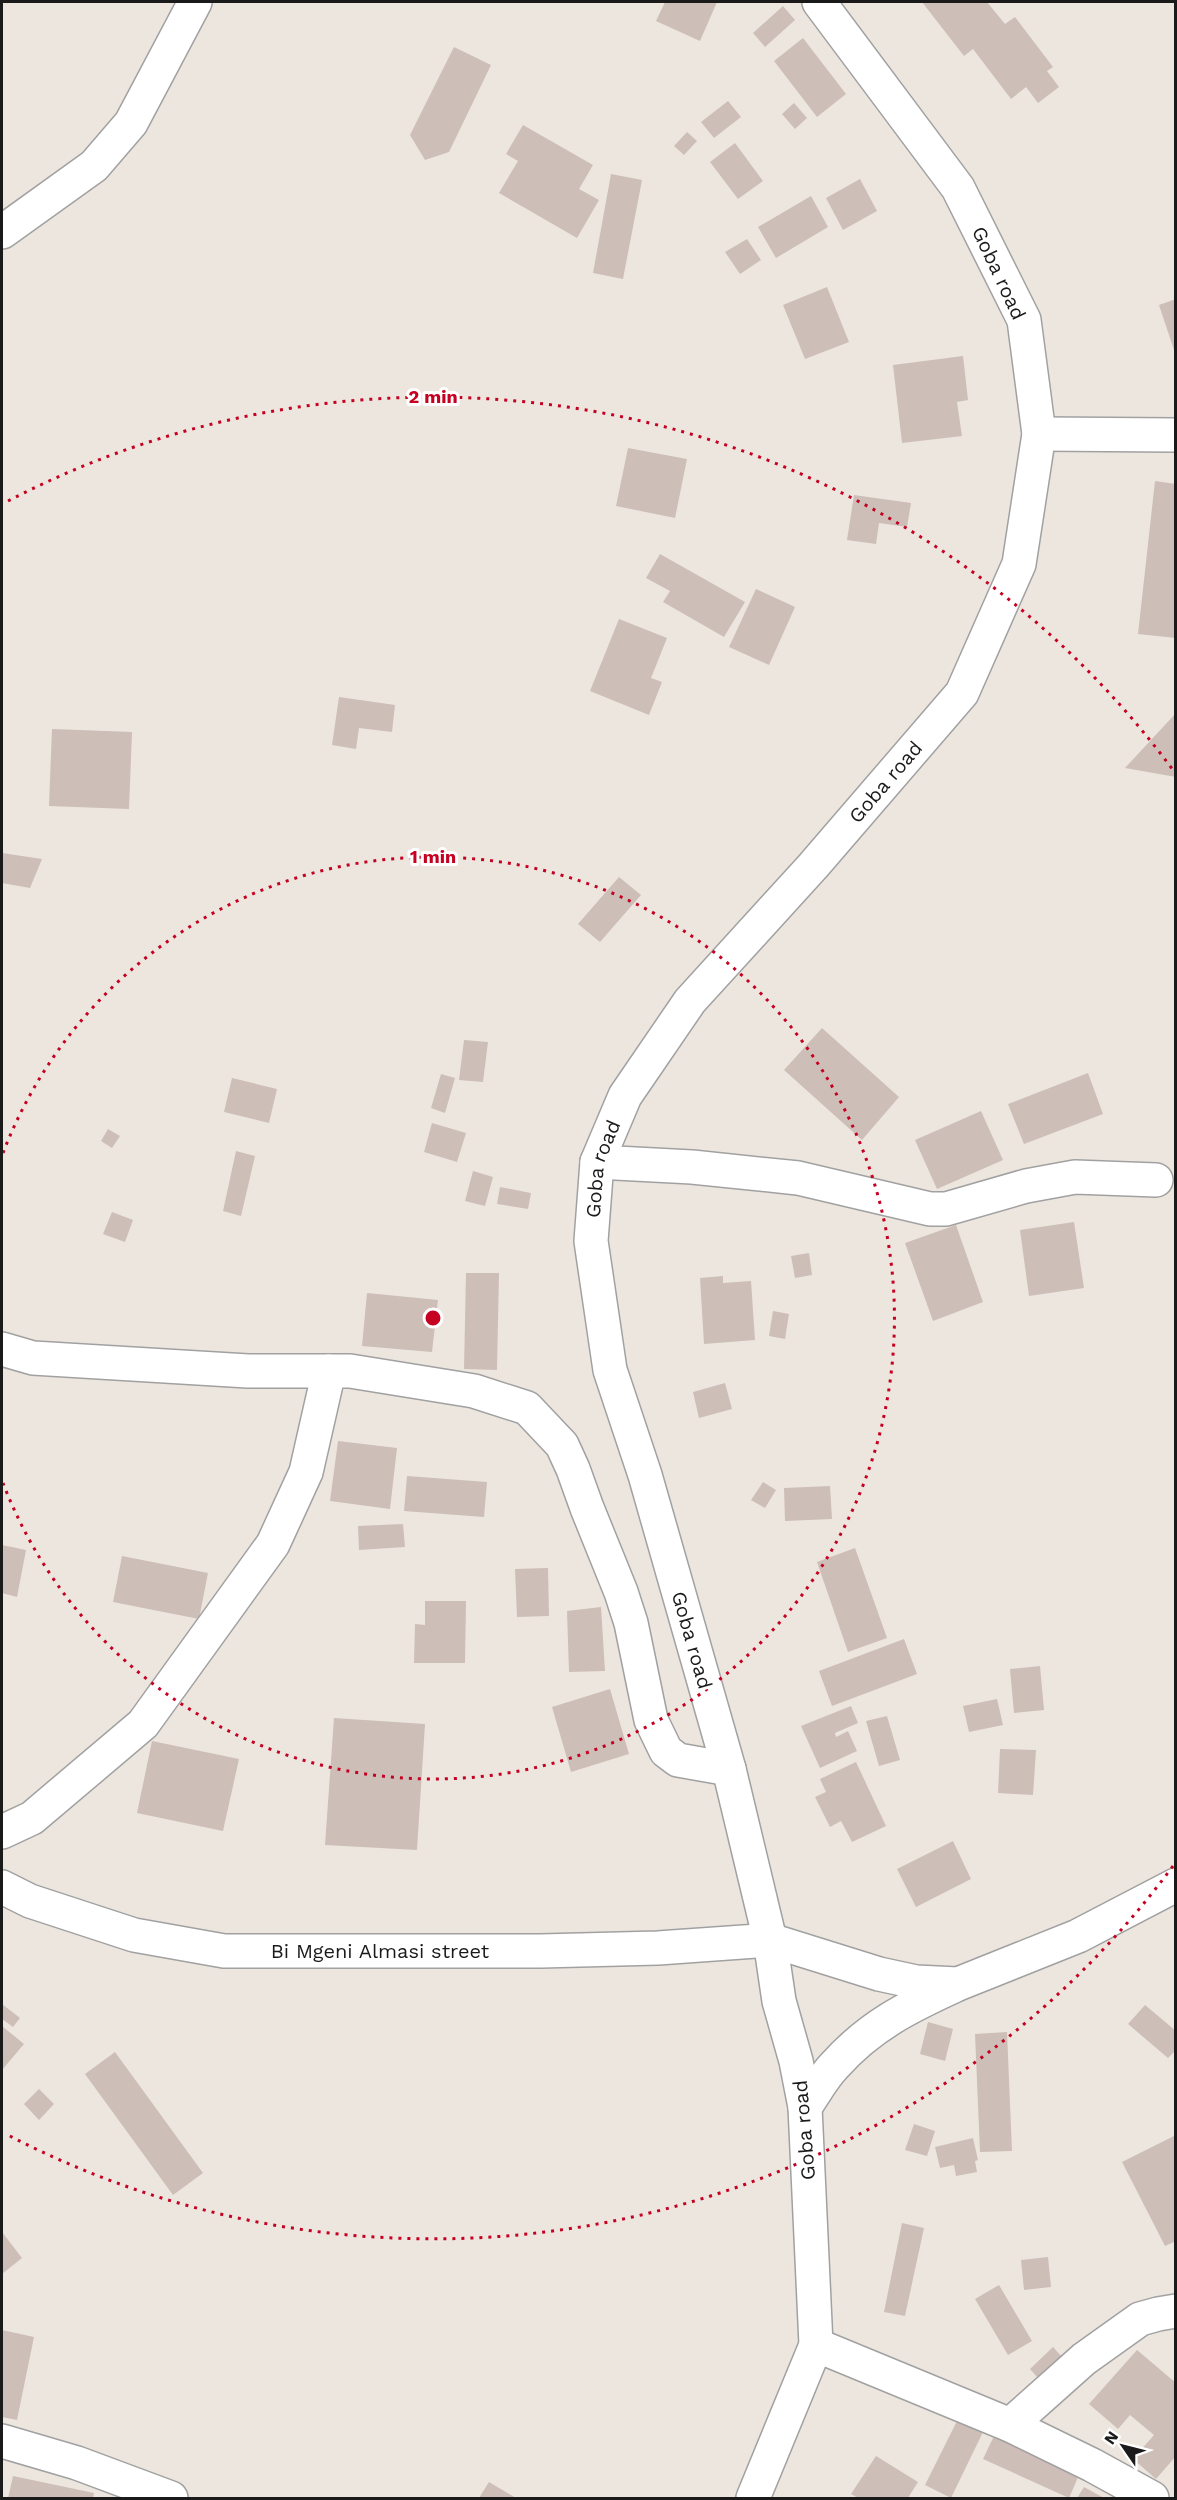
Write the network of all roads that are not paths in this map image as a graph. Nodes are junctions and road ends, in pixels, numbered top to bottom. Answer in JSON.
{"nodes":[{"id":1,"x":195,"y":2,"type":"edge"},
{"id":2,"x":819,"y":2,"type":"edge"},
{"id":3,"x":2,"y":232,"type":"edge"},
{"id":4,"x":1039,"y":434,"type":"junction"},
{"id":5,"x":1176,"y":435,"type":"edge"},
{"id":6,"x":597,"y":1162,"type":"junction"},
{"id":7,"x":1156,"y":1180,"type":"dead end"},
{"id":8,"x":2,"y":1349,"type":"edge"},
{"id":9,"x":329,"y":1371,"type":"junction"},
{"id":10,"x":729,"y":1769,"type":"junction"},
{"id":11,"x":2,"y":1832,"type":"edge"},
{"id":12,"x":1176,"y":1885,"type":"edge"},
{"id":13,"x":2,"y":1887,"type":"edge"},
{"id":14,"x":770,"y":1941,"type":"junction"},
{"id":15,"x":958,"y":1984,"type":"junction"},
{"id":16,"x":806,"y":2107,"type":"junction"},
{"id":17,"x":1176,"y":2311,"type":"edge"},
{"id":18,"x":816,"y":2345,"type":"junction"},
{"id":19,"x":1010,"y":2425,"type":"junction"},
{"id":20,"x":2,"y":2441,"type":"edge"},
{"id":21,"x":171,"y":2499,"type":"edge"},
{"id":22,"x":753,"y":2499,"type":"edge"},
{"id":23,"x":1152,"y":2499,"type":"edge"}],
"edges":[{"from":1,"to":3,"type":"street"},
{"from":2,"to":4,"type":"street","name":"Goba road"},
{"from":4,"to":5,"type":"street"},
{"from":4,"to":6,"type":"street","name":"Goba road"},
{"from":6,"to":7,"type":"street"},
{"from":6,"to":10,"type":"street","name":"Goba road"},
{"from":8,"to":9,"type":"street"},
{"from":9,"to":10,"type":"street"},
{"from":9,"to":11,"type":"street"},
{"from":10,"to":14,"type":"street","name":"Goba road"},
{"from":12,"to":15,"type":"street"},
{"from":13,"to":14,"type":"street","name":"Bi Mgeni Almasi street"},
{"from":14,"to":15,"type":"street","name":"Bi Mgeni Almasi street"},
{"from":14,"to":16,"type":"street","name":"Goba road"},
{"from":15,"to":16,"type":"street"},
{"from":16,"to":18,"type":"street","name":"Goba road"},
{"from":17,"to":19,"type":"street"},
{"from":18,"to":19,"type":"street"},
{"from":18,"to":22,"type":"street","name":"Goba road"},
{"from":19,"to":23,"type":"street"},
{"from":20,"to":21,"type":"street"}]}
